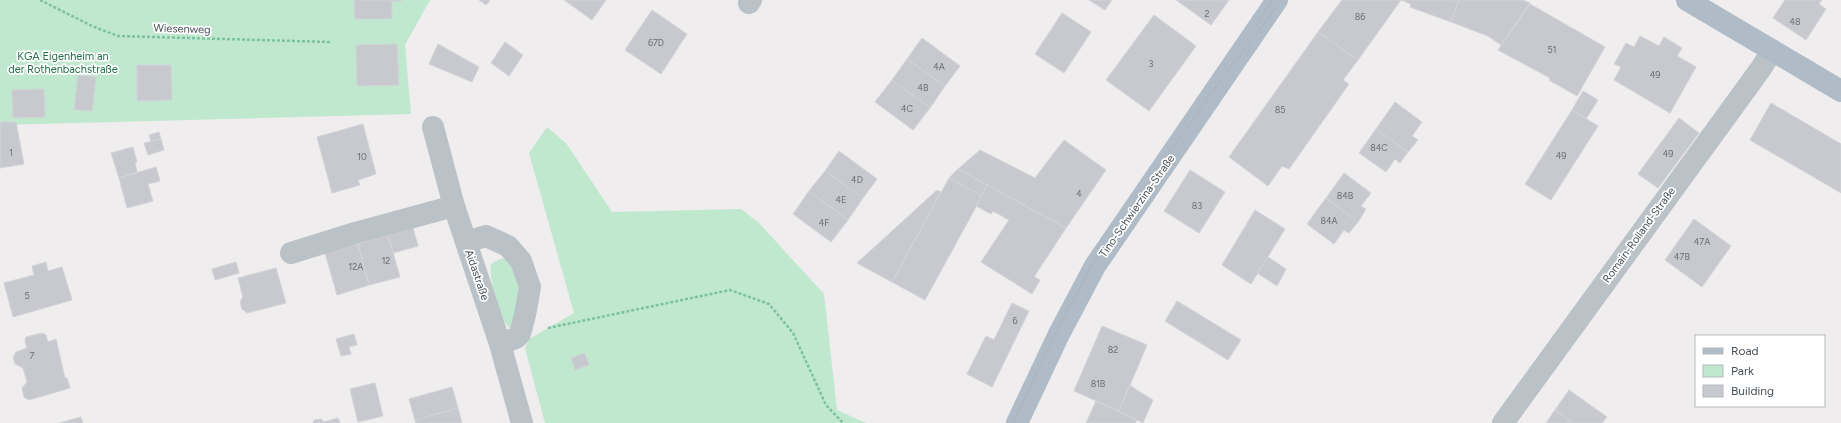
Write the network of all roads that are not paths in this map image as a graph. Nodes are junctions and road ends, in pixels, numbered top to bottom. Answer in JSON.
{"nodes":[{"id":1,"x":1277,"y":0,"type":"edge"},
{"id":2,"x":1687,"y":0,"type":"edge"},
{"id":3,"x":1772,"y":50,"type":"junction"},
{"id":4,"x":1841,"y":90,"type":"edge"},
{"id":5,"x":433,"y":127,"type":"dead end"},
{"id":6,"x":454,"y":206,"type":"junction"},
{"id":7,"x":466,"y":242,"type":"junction"},
{"id":8,"x":291,"y":252,"type":"dead end"},
{"id":9,"x":500,"y":344,"type":"junction"},
{"id":10,"x":1504,"y":421,"type":"edge"},
{"id":11,"x":522,"y":423,"type":"edge"},
{"id":12,"x":1017,"y":423,"type":"edge"}],
"edges":[{"from":1,"to":12,"type":"main road","name":"Tino-Schwierzina-Straße"},
{"from":2,"to":3,"type":"main road"},
{"from":3,"to":4,"type":"main road"},
{"from":3,"to":10,"type":"street","name":"Romain-Rolland-Straße"},
{"from":5,"to":6,"type":"street","name":"Aidastraße"},
{"from":6,"to":7,"type":"street","name":"Aidastraße"},
{"from":6,"to":8,"type":"street"},
{"from":7,"to":9,"type":"street","name":"Aidastraße"},
{"from":7,"to":9,"type":"street"},
{"from":9,"to":11,"type":"street","name":"Aidastraße"}]}
